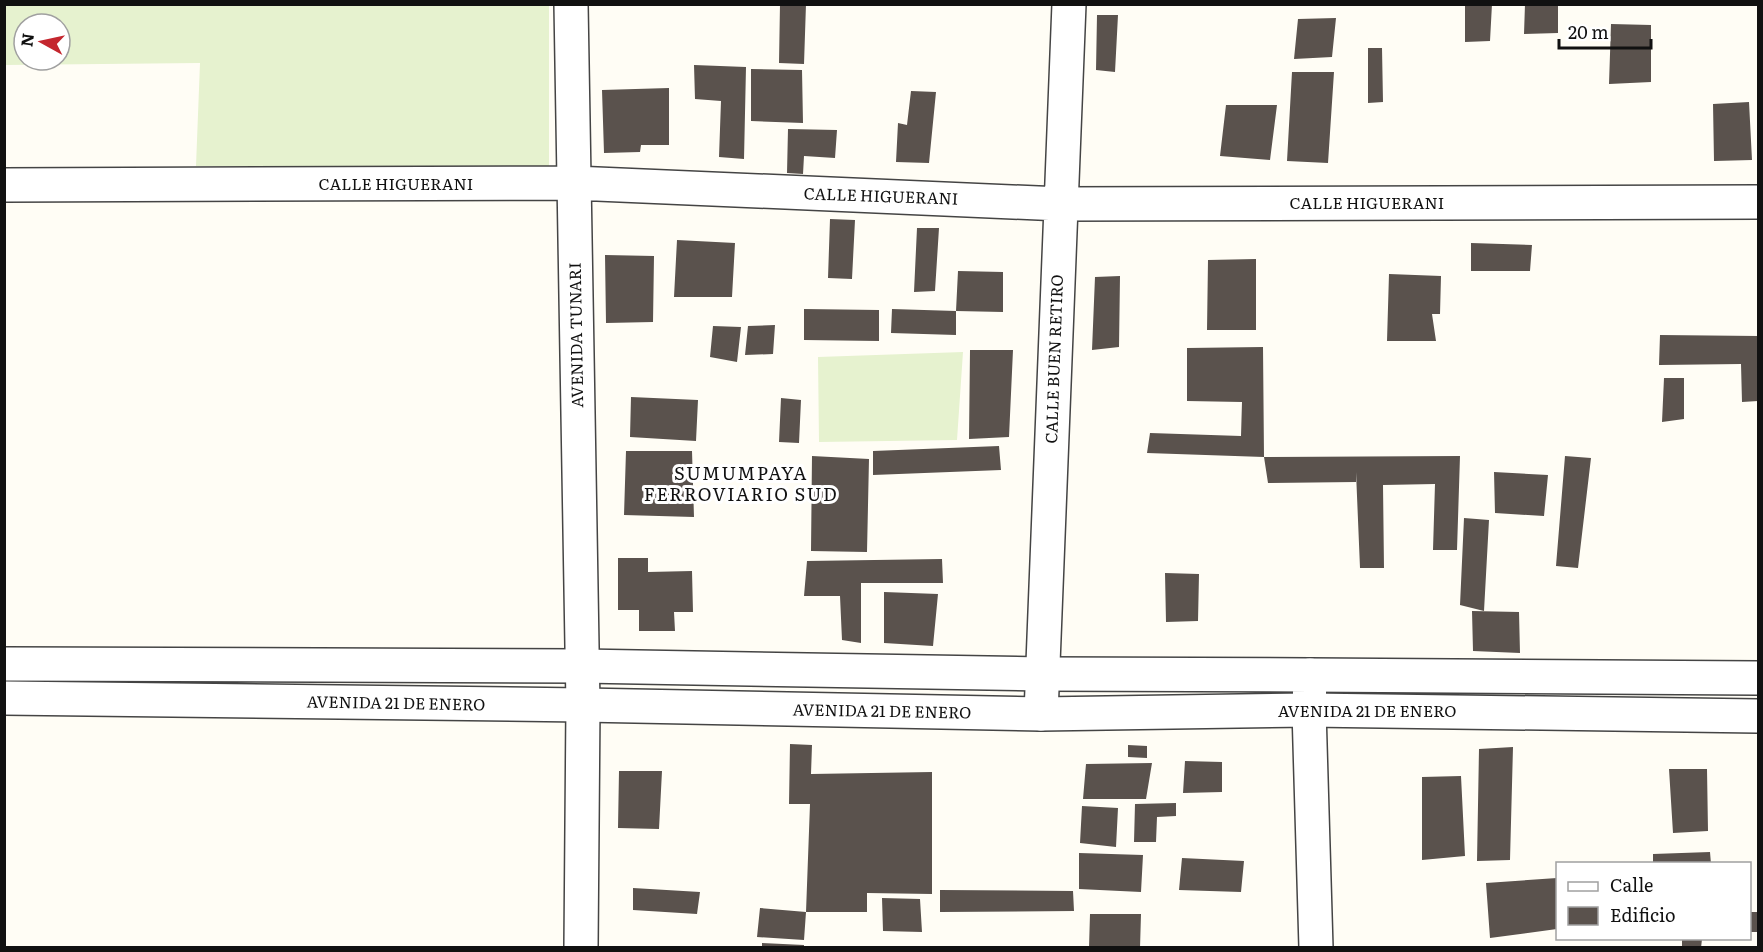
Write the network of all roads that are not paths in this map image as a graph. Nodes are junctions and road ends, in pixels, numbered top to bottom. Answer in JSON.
{"nodes":[{"id":1,"x":571,"y":4,"type":"edge"},
{"id":2,"x":1069,"y":4,"type":"edge"},
{"id":3,"x":574,"y":183,"type":"junction"},
{"id":4,"x":4,"y":184,"type":"edge"},
{"id":5,"x":1758,"y":202,"type":"edge"},
{"id":6,"x":1061,"y":204,"type":"junction"},
{"id":7,"x":4,"y":664,"type":"edge"},
{"id":8,"x":168,"y":664,"type":"junction"},
{"id":9,"x":582,"y":666,"type":"junction"},
{"id":10,"x":1042,"y":674,"type":"junction"},
{"id":11,"x":1310,"y":675,"type":"junction"},
{"id":12,"x":1758,"y":678,"type":"edge"},
{"id":13,"x":4,"y":698,"type":"edge"},
{"id":14,"x":165,"y":701,"type":"junction"},
{"id":15,"x":583,"y":705,"type":"junction"},
{"id":16,"x":1309,"y":710,"type":"junction"},
{"id":17,"x":1041,"y":714,"type":"junction"},
{"id":18,"x":1758,"y":717,"type":"edge"},
{"id":19,"x":581,"y":948,"type":"edge"},
{"id":20,"x":1316,"y":948,"type":"edge"}],
"edges":[{"from":1,"to":3,"type":"street","name":"AVENIDA TUNARI"},
{"from":2,"to":6,"type":"street","name":"CALLE BUEN RETIRO"},
{"from":3,"to":4,"type":"street","name":"CALLE HIGUERANI"},
{"from":3,"to":6,"type":"street","name":"CALLE HIGUERANI"},
{"from":3,"to":9,"type":"street","name":"AVENIDA TUNARI"},
{"from":5,"to":6,"type":"street","name":"CALLE HIGUERANI"},
{"from":6,"to":10,"type":"street","name":"CALLE BUEN RETIRO"},
{"from":7,"to":8,"type":"street"},
{"from":8,"to":9,"type":"street"},
{"from":8,"to":14,"type":"street"},
{"from":9,"to":10,"type":"street"},
{"from":9,"to":15,"type":"street","name":"AVENIDA TUNARI"},
{"from":10,"to":11,"type":"street"},
{"from":10,"to":17,"type":"street","name":"CALLE BUEN RETIRO"},
{"from":11,"to":12,"type":"street"},
{"from":11,"to":16,"type":"street"},
{"from":13,"to":14,"type":"street","name":"AVENIDA 21 DE ENERO"},
{"from":14,"to":15,"type":"street","name":"AVENIDA 21 DE ENERO"},
{"from":15,"to":17,"type":"street","name":"AVENIDA 21 DE ENERO"},
{"from":15,"to":19,"type":"street","name":"AVENIDA TUNARI"},
{"from":16,"to":17,"type":"street","name":"AVENIDA 21 DE ENERO"},
{"from":16,"to":18,"type":"street","name":"AVENIDA 21 DE ENERO"},
{"from":16,"to":20,"type":"street"}]}
